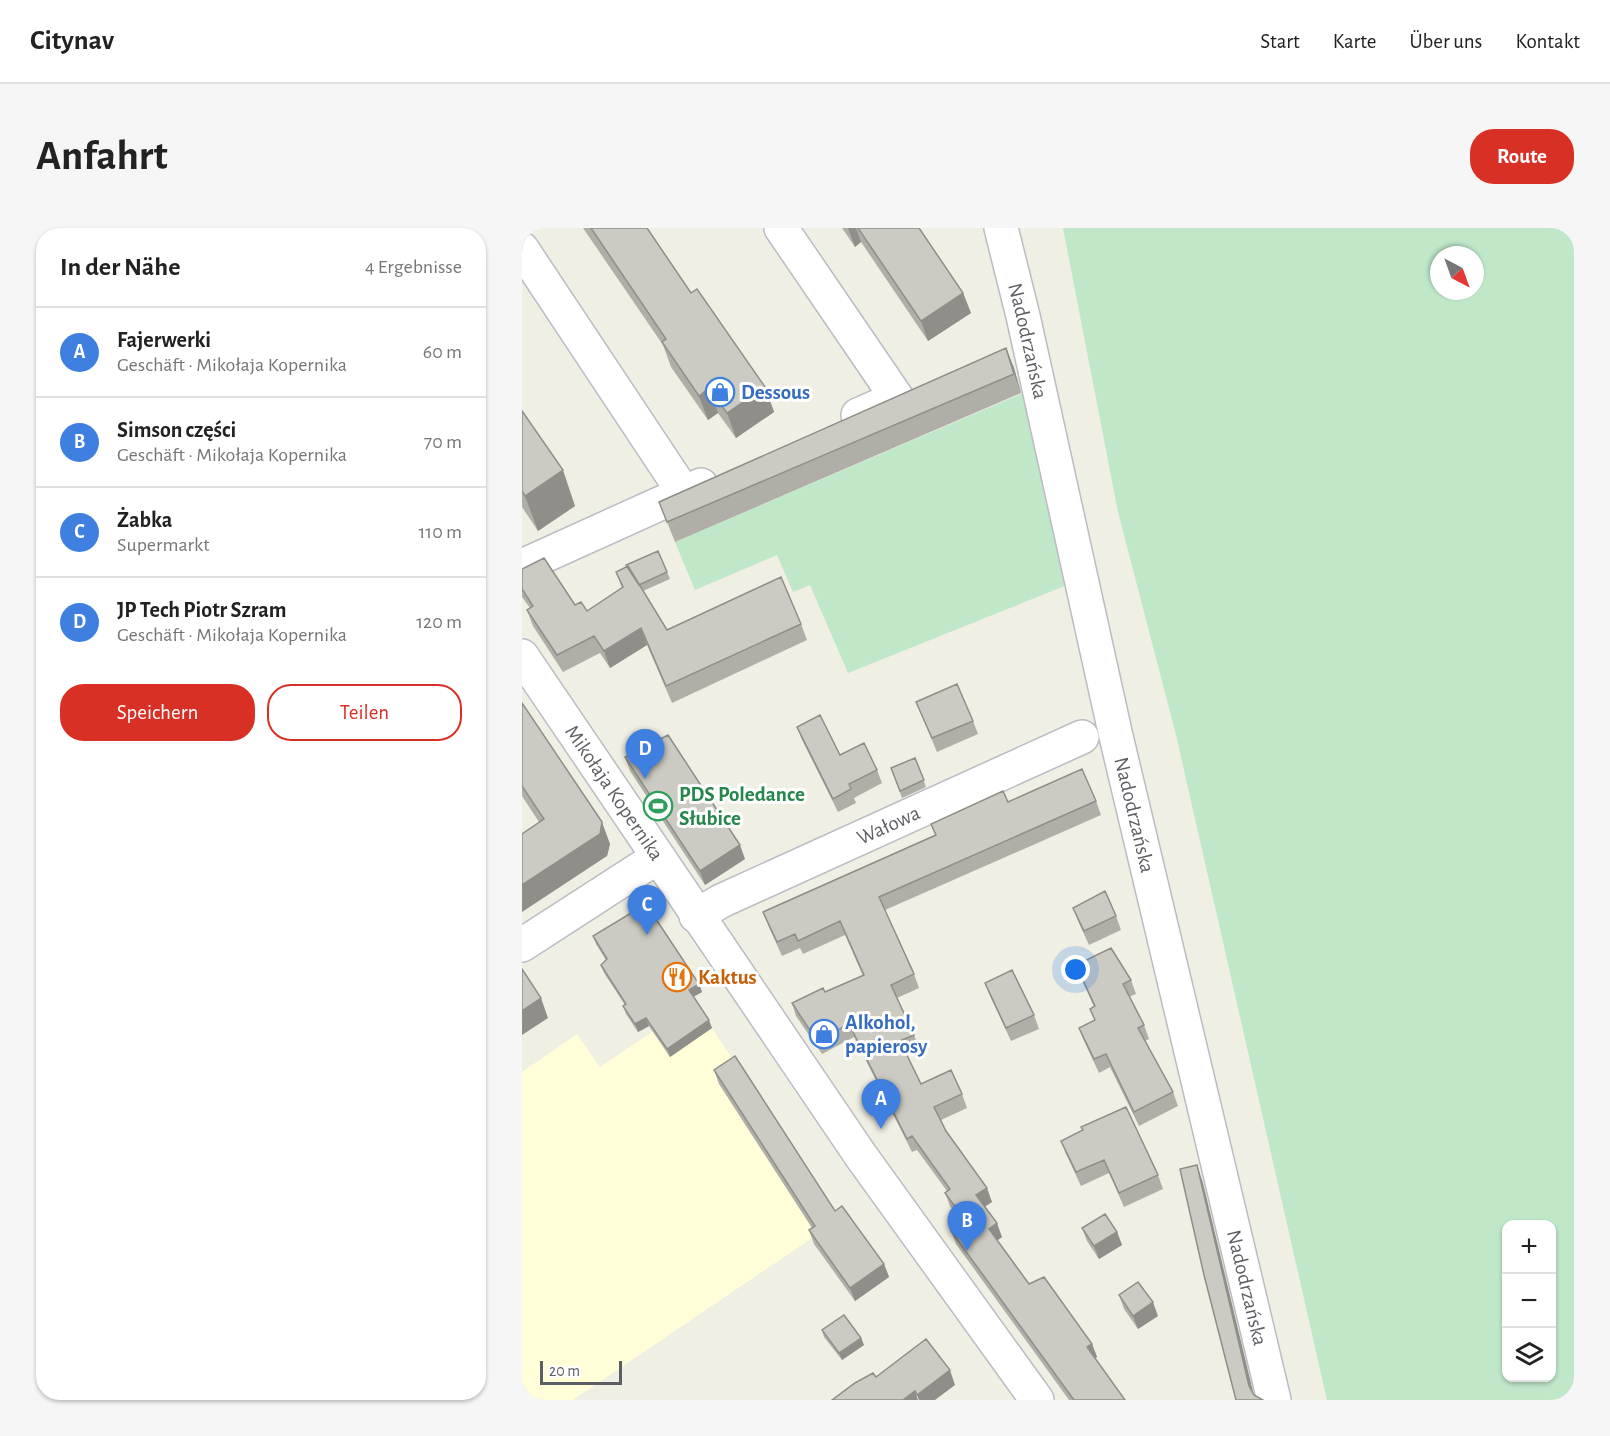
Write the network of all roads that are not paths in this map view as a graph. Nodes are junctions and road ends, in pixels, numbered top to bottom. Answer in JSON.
{"nodes":[{"id":1,"x":541,"y":228,"type":"edge"},
{"id":2,"x":781,"y":228,"type":"edge"},
{"id":3,"x":1001,"y":228,"type":"edge"},
{"id":4,"x":522,"y":239,"type":"edge"},
{"id":5,"x":522,"y":249,"type":"edge"},
{"id":6,"x":926,"y":385,"type":"edge"},
{"id":7,"x":897,"y":398,"type":"junction"},
{"id":8,"x":831,"y":427,"type":"edge"},
{"id":9,"x":732,"y":471,"type":"edge"},
{"id":10,"x":684,"y":493,"type":"junction"},
{"id":11,"x":522,"y":566,"type":"edge"},
{"id":12,"x":522,"y":656,"type":"edge"},
{"id":13,"x":1082,"y":737,"type":"dead end"},
{"id":14,"x":658,"y":857,"type":"junction"},
{"id":15,"x":696,"y":916,"type":"junction"},
{"id":16,"x":522,"y":945,"type":"edge"},
{"id":17,"x":1024,"y":1395,"type":"edge"},
{"id":18,"x":1274,"y":1400,"type":"edge"}],
"edges":[{"from":1,"to":4,"type":"street"},
{"from":2,"to":7,"type":"street"},
{"from":3,"to":18,"type":"street","name":"Nadodrzańska"},
{"from":5,"to":10,"type":"street"},
{"from":6,"to":7,"type":"street"},
{"from":7,"to":8,"type":"street"},
{"from":9,"to":10,"type":"street"},
{"from":10,"to":11,"type":"street"},
{"from":12,"to":14,"type":"street","name":"Mikołaja Kopernika"},
{"from":13,"to":15,"type":"street","name":"Wałowa"},
{"from":14,"to":15,"type":"street","name":"Mikołaja Kopernika"},
{"from":14,"to":16,"type":"street"},
{"from":15,"to":17,"type":"street","name":"Mikołaja Kopernika"}]}
